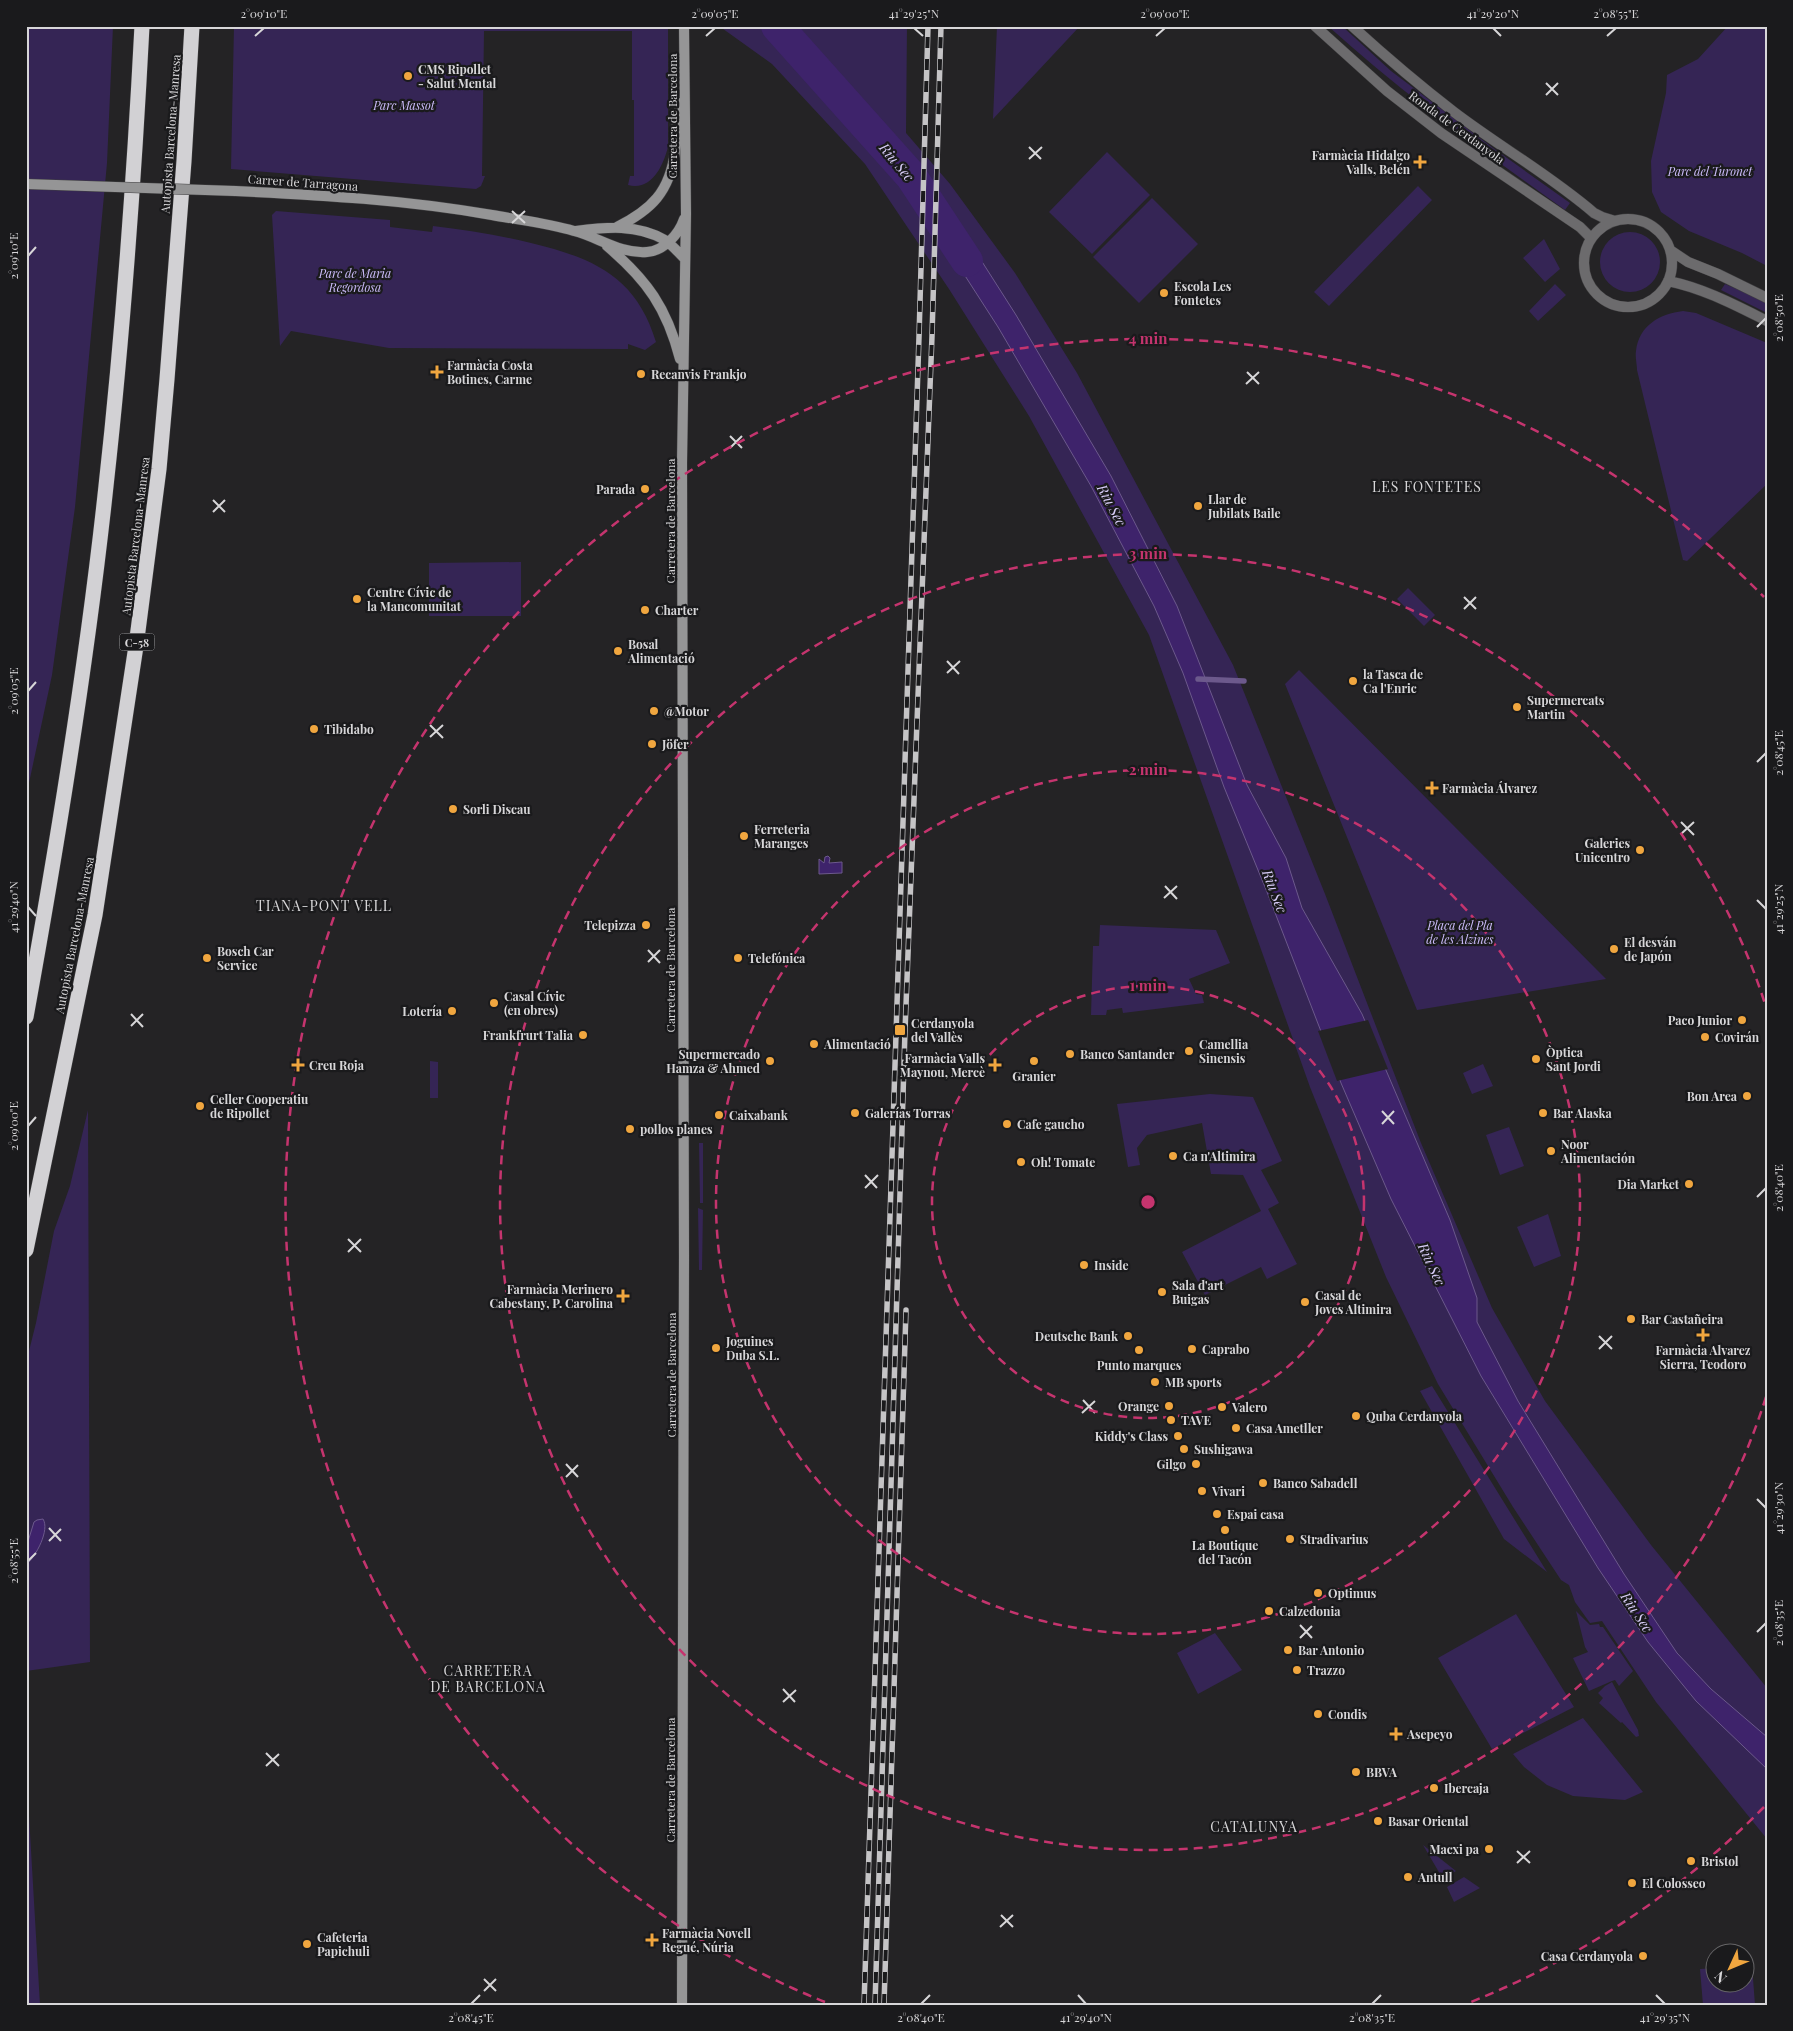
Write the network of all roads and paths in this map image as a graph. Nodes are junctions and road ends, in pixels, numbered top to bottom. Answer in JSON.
{"nodes":[{"id":1,"x":142,"y":26,"type":"edge"},
{"id":2,"x":192,"y":26,"type":"edge"},
{"id":3,"x":684,"y":26,"type":"edge"},
{"id":4,"x":1315,"y":26,"type":"edge"},
{"id":5,"x":1352,"y":26,"type":"edge"},
{"id":6,"x":684,"y":96,"type":"junction"},
{"id":7,"x":26,"y":184,"type":"edge"},
{"id":8,"x":686,"y":215,"type":"junction"},
{"id":9,"x":1615,"y":221,"type":"junction"},
{"id":10,"x":617,"y":227,"type":"junction"},
{"id":11,"x":575,"y":231,"type":"junction"},
{"id":12,"x":1591,"y":238,"type":"junction"},
{"id":13,"x":668,"y":243,"type":"junction"},
{"id":14,"x":604,"y":244,"type":"junction"},
{"id":15,"x":1670,"y":250,"type":"junction"},
{"id":16,"x":685,"y":259,"type":"junction"},
{"id":17,"x":1668,"y":281,"type":"junction"},
{"id":18,"x":1767,"y":298,"type":"edge"},
{"id":19,"x":1767,"y":321,"type":"edge"},
{"id":20,"x":684,"y":373,"type":"junction"},
{"id":21,"x":26,"y":1017,"type":"edge"},
{"id":22,"x":26,"y":1250,"type":"edge"},
{"id":23,"x":682,"y":2005,"type":"edge"}],
"edges":[{"from":1,"to":21,"type":"highway"},
{"from":2,"to":22,"type":"highway","name":"Autopista Barcelona-Manresa","number":"C-58"},
{"from":3,"to":6,"type":"main road","name":"Carretera de Barcelona"},
{"from":4,"to":12,"type":"street","name":"Ronda de Cerdanyola"},
{"from":5,"to":9,"type":"street","name":"Ronda de Cerdanyola"},
{"from":6,"to":8,"type":"main road","name":"Carretera de Barcelona"},
{"from":6,"to":10,"type":"main road"},
{"from":7,"to":11,"type":"main road","name":"Carrer de Tarragona","bridge":true},
{"from":8,"to":13,"type":"main road"},
{"from":8,"to":16,"type":"main road","name":"Carretera de Barcelona"},
{"from":9,"to":12,"type":"street"},
{"from":9,"to":15,"type":"street"},
{"from":10,"to":11,"type":"main road"},
{"from":10,"to":13,"type":"main road"},
{"from":11,"to":14,"type":"main road"},
{"from":12,"to":17,"type":"street"},
{"from":13,"to":14,"type":"main road"},
{"from":13,"to":16,"type":"main road"},
{"from":14,"to":20,"type":"main road"},
{"from":15,"to":17,"type":"street"},
{"from":15,"to":18,"type":"street"},
{"from":16,"to":20,"type":"main road","name":"Carretera de Barcelona"},
{"from":17,"to":19,"type":"street"},
{"from":20,"to":23,"type":"main road","name":"Carretera de Barcelona"}]}
